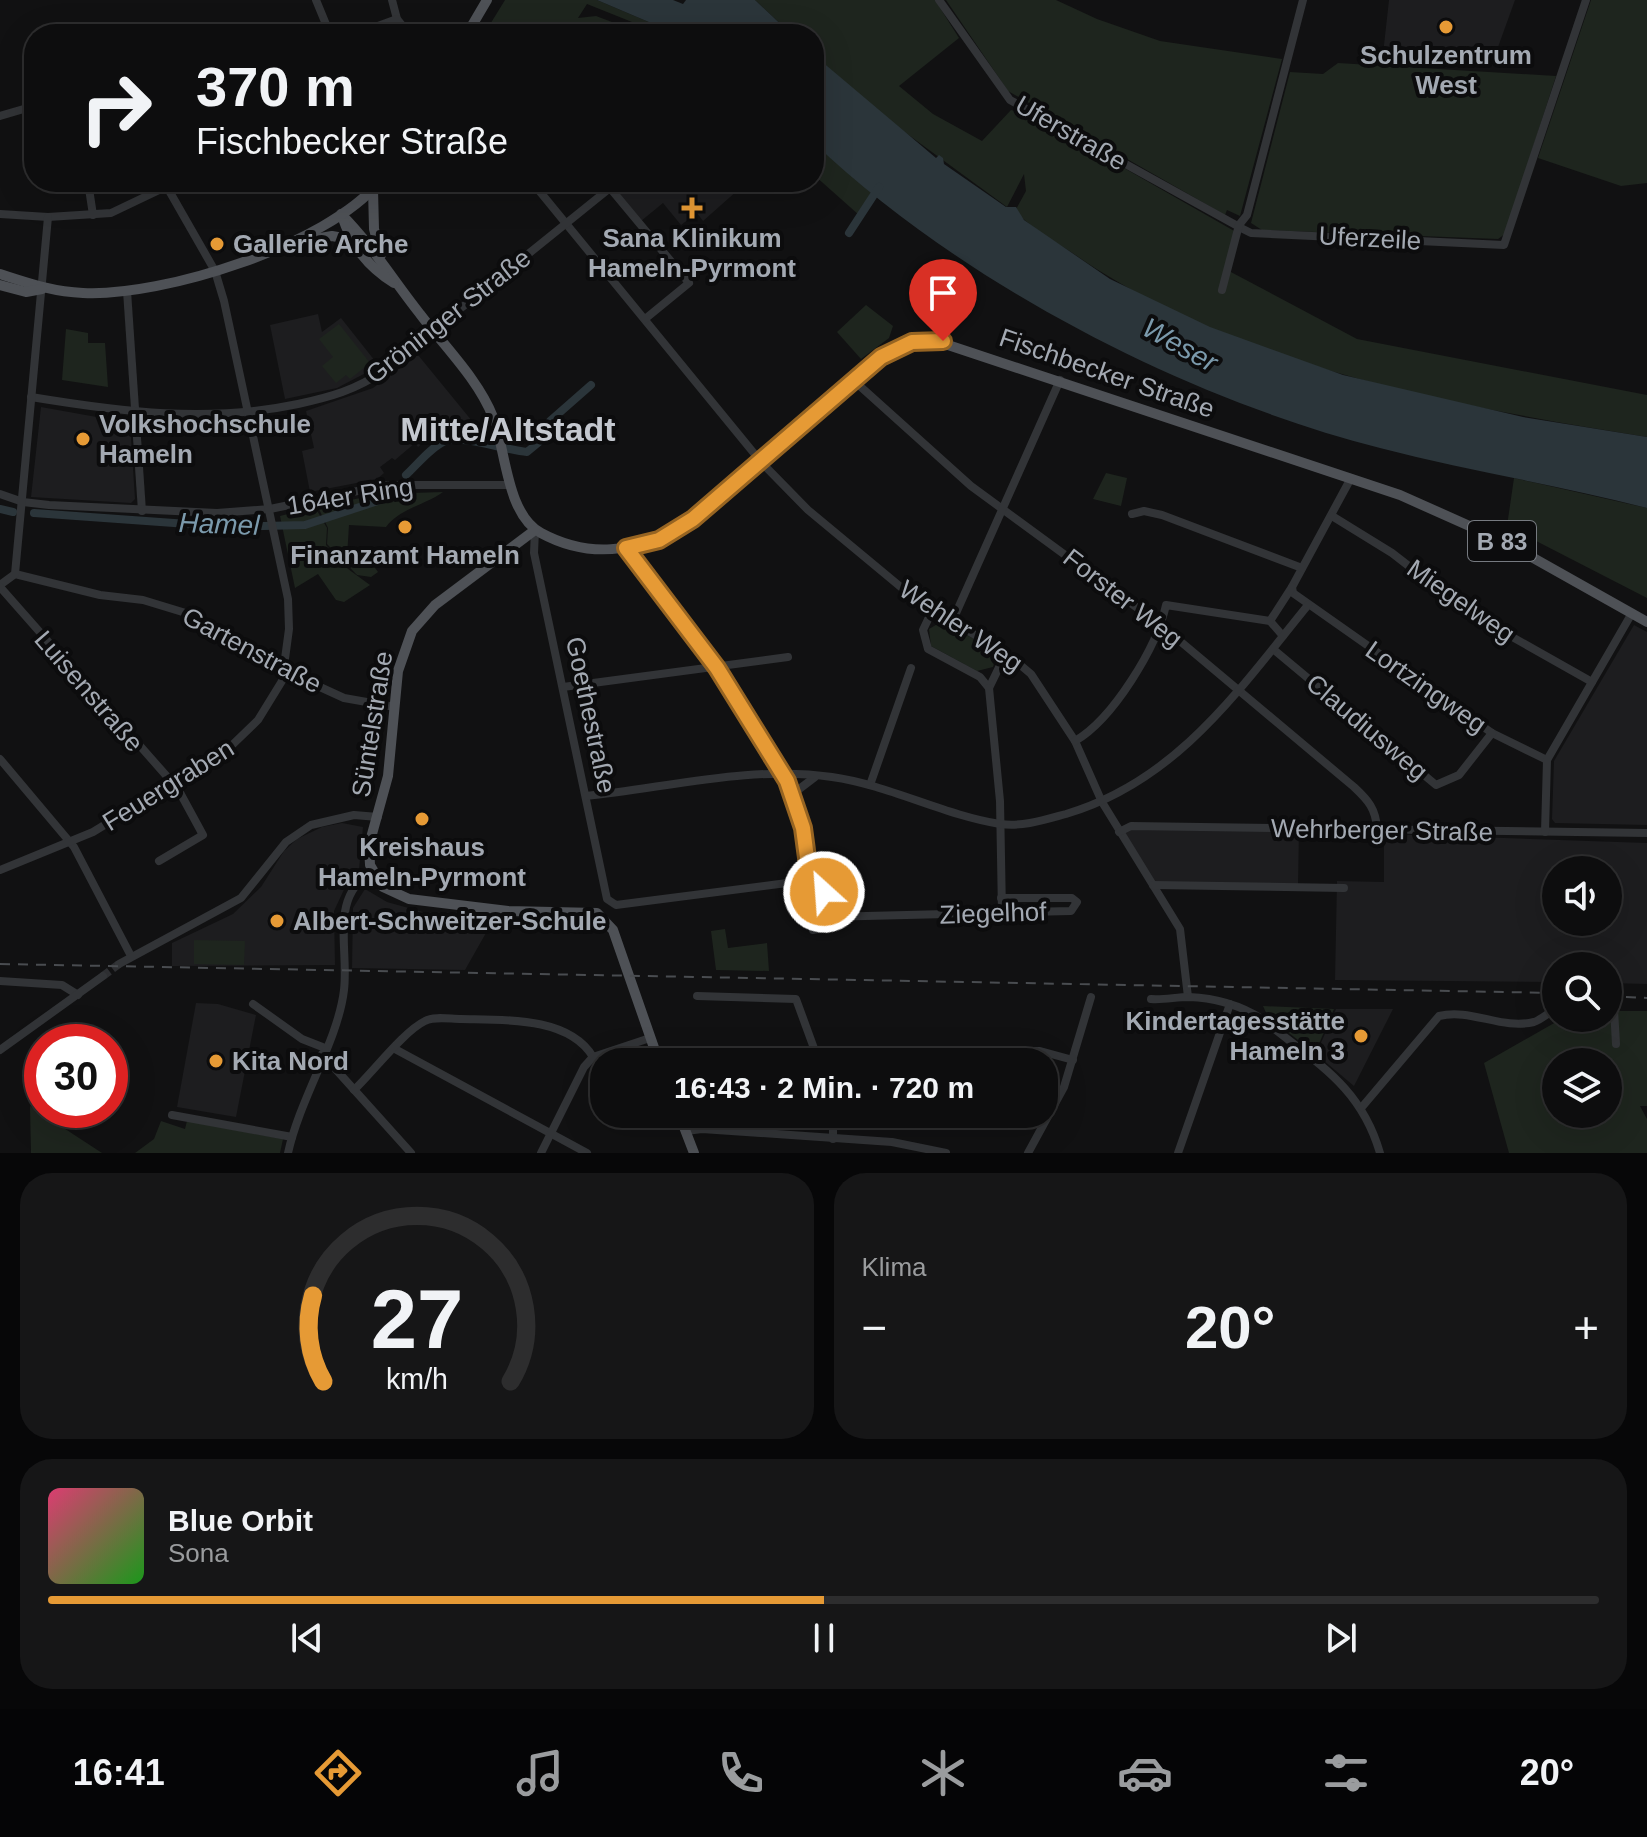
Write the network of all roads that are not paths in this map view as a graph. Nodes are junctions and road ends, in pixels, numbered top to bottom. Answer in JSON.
{"nodes":[{"id":1,"x":316,"y":0,"type":"edge"},
{"id":2,"x":392,"y":0,"type":"edge"},
{"id":3,"x":487,"y":0,"type":"edge"},
{"id":4,"x":939,"y":0,"type":"edge"},
{"id":5,"x":1303,"y":0,"type":"edge"},
{"id":6,"x":1586,"y":0,"type":"edge"},
{"id":7,"x":397,"y":19,"type":"junction"},
{"id":8,"x":326,"y":24,"type":"edge"},
{"id":9,"x":383,"y":24,"type":"edge"},
{"id":10,"x":401,"y":24,"type":"edge"},
{"id":11,"x":472,"y":24,"type":"edge"},
{"id":12,"x":24,"y":109,"type":"edge"},
{"id":13,"x":0,"y":116,"type":"edge"},
{"id":14,"x":90,"y":192,"type":"edge"},
{"id":15,"x":158,"y":192,"type":"edge"},
{"id":16,"x":170,"y":192,"type":"edge"},
{"id":17,"x":368,"y":192,"type":"edge"},
{"id":18,"x":376,"y":192,"type":"edge"},
{"id":19,"x":541,"y":192,"type":"edge"},
{"id":20,"x":599,"y":192,"type":"edge"},
{"id":21,"x":614,"y":192,"type":"edge"},
{"id":22,"x":0,"y":214,"type":"edge"},
{"id":23,"x":341,"y":214,"type":"junction"},
{"id":24,"x":93,"y":215,"type":"junction"},
{"id":25,"x":48,"y":217,"type":"junction"},
{"id":26,"x":567,"y":223,"type":"junction"},
{"id":27,"x":1239,"y":225,"type":"junction"},
{"id":28,"x":349,"y":239,"type":"junction"},
{"id":29,"x":282,"y":244,"type":"junction"},
{"id":30,"x":385,"y":264,"type":"junction"},
{"id":31,"x":215,"y":271,"type":"junction"},
{"id":32,"x":0,"y":274,"type":"edge"},
{"id":33,"x":0,"y":285,"type":"edge"},
{"id":34,"x":397,"y":285,"type":"junction"},
{"id":35,"x":42,"y":289,"type":"junction"},
{"id":36,"x":1222,"y":290,"type":"dead end"},
{"id":37,"x":127,"y":291,"type":"junction"},
{"id":38,"x":645,"y":319,"type":"junction"},
{"id":39,"x":432,"y":331,"type":"junction"},
{"id":40,"x":852,"y":379,"type":"junction"},
{"id":41,"x":1060,"y":380,"type":"junction"},
{"id":42,"x":31,"y":397,"type":"junction"},
{"id":43,"x":136,"y":413,"type":"junction"},
{"id":44,"x":251,"y":414,"type":"junction"},
{"id":45,"x":762,"y":463,"type":"junction"},
{"id":46,"x":1351,"y":478,"type":"junction"},
{"id":47,"x":510,"y":485,"type":"junction"},
{"id":48,"x":0,"y":494,"type":"edge"},
{"id":49,"x":23,"y":502,"type":"junction"},
{"id":50,"x":1003,"y":508,"type":"junction"},
{"id":51,"x":142,"y":511,"type":"junction"},
{"id":52,"x":271,"y":513,"type":"junction"},
{"id":53,"x":1132,"y":514,"type":"dead end"},
{"id":54,"x":1332,"y":516,"type":"junction"},
{"id":55,"x":535,"y":530,"type":"junction"},
{"id":56,"x":626,"y":548,"type":"junction"},
{"id":57,"x":1302,"y":568,"type":"junction"},
{"id":58,"x":15,"y":574,"type":"junction"},
{"id":59,"x":0,"y":586,"type":"edge"},
{"id":60,"x":1292,"y":587,"type":"junction"},
{"id":61,"x":1308,"y":605,"type":"junction"},
{"id":62,"x":932,"y":611,"type":"junction"},
{"id":63,"x":1632,"y":613,"type":"junction"},
{"id":64,"x":1270,"y":621,"type":"junction"},
{"id":65,"x":952,"y":622,"type":"junction"},
{"id":66,"x":1647,"y":622,"type":"edge"},
{"id":67,"x":1162,"y":626,"type":"junction"},
{"id":68,"x":1283,"y":636,"type":"junction"},
{"id":69,"x":1273,"y":649,"type":"junction"},
{"id":70,"x":1006,"y":653,"type":"junction"},
{"id":71,"x":788,"y":657,"type":"dead end"},
{"id":72,"x":717,"y":668,"type":"junction"},
{"id":73,"x":911,"y":668,"type":"dead end"},
{"id":74,"x":285,"y":671,"type":"junction"},
{"id":75,"x":1592,"y":682,"type":"junction"},
{"id":76,"x":563,"y":687,"type":"junction"},
{"id":77,"x":989,"y":688,"type":"junction"},
{"id":78,"x":1239,"y":690,"type":"junction"},
{"id":79,"x":395,"y":707,"type":"junction"},
{"id":80,"x":1492,"y":733,"type":"junction"},
{"id":81,"x":1075,"y":741,"type":"junction"},
{"id":82,"x":0,"y":759,"type":"edge"},
{"id":83,"x":1547,"y":760,"type":"junction"},
{"id":84,"x":781,"y":773,"type":"junction"},
{"id":85,"x":815,"y":777,"type":"junction"},
{"id":86,"x":169,"y":783,"type":"junction"},
{"id":87,"x":870,"y":785,"type":"junction"},
{"id":88,"x":794,"y":793,"type":"junction"},
{"id":89,"x":586,"y":796,"type":"junction"},
{"id":90,"x":1102,"y":802,"type":"junction"},
{"id":91,"x":378,"y":817,"type":"junction"},
{"id":92,"x":1000,"y":824,"type":"junction"},
{"id":93,"x":1377,"y":829,"type":"junction"},
{"id":94,"x":1119,"y":832,"type":"junction"},
{"id":95,"x":1545,"y":832,"type":"junction"},
{"id":96,"x":1647,"y":833,"type":"edge"},
{"id":97,"x":70,"y":844,"type":"junction"},
{"id":98,"x":159,"y":861,"type":"dead end"},
{"id":99,"x":0,"y":870,"type":"edge"},
{"id":100,"x":372,"y":872,"type":"junction"},
{"id":101,"x":810,"y":880,"type":"junction"},
{"id":102,"x":1153,"y":885,"type":"junction"},
{"id":103,"x":1344,"y":888,"type":"dead end"},
{"id":104,"x":1001,"y":898,"type":"junction"},
{"id":105,"x":1002,"y":913,"type":"junction"},
{"id":106,"x":825,"y":917,"type":"junction"},
{"id":107,"x":131,"y":956,"type":"junction"},
{"id":108,"x":119,"y":964,"type":"tunnel mouth"},
{"id":109,"x":103,"y":976,"type":"tunnel mouth"},
{"id":110,"x":0,"y":981,"type":"edge"},
{"id":111,"x":78,"y":995,"type":"junction"},
{"id":112,"x":697,"y":996,"type":"dead end"},
{"id":113,"x":1091,"y":997,"type":"dead end"},
{"id":114,"x":1188,"y":997,"type":"junction"},
{"id":115,"x":1151,"y":999,"type":"dead end"},
{"id":116,"x":253,"y":1004,"type":"dead end"},
{"id":117,"x":1230,"y":1004,"type":"junction"},
{"id":118,"x":1542,"y":1017,"type":"edge"},
{"id":119,"x":1615,"y":1032,"type":"edge"},
{"id":120,"x":650,"y":1038,"type":"junction"},
{"id":121,"x":1616,"y":1044,"type":"dead end"},
{"id":122,"x":620,"y":1048,"type":"edge"},
{"id":123,"x":654,"y":1048,"type":"edge"},
{"id":124,"x":814,"y":1048,"type":"edge"},
{"id":125,"x":395,"y":1049,"type":"junction"},
{"id":126,"x":0,"y":1050,"type":"edge"},
{"id":127,"x":323,"y":1051,"type":"junction"},
{"id":128,"x":590,"y":1052,"type":"edge"},
{"id":129,"x":1058,"y":1056,"type":"edge"},
{"id":130,"x":590,"y":1060,"type":"edge"},
{"id":131,"x":1073,"y":1060,"type":"junction"},
{"id":132,"x":354,"y":1090,"type":"junction"},
{"id":133,"x":1362,"y":1107,"type":"junction"},
{"id":134,"x":172,"y":1115,"type":"dead end"},
{"id":135,"x":685,"y":1128,"type":"edge"},
{"id":136,"x":833,"y":1128,"type":"edge"},
{"id":137,"x":686,"y":1131,"type":"junction"},
{"id":138,"x":551,"y":1133,"type":"junction"},
{"id":139,"x":292,"y":1137,"type":"junction"},
{"id":140,"x":833,"y":1139,"type":"junction"},
{"id":141,"x":288,"y":1153,"type":"edge"},
{"id":142,"x":411,"y":1153,"type":"edge"},
{"id":143,"x":541,"y":1153,"type":"edge"},
{"id":144,"x":587,"y":1153,"type":"edge"},
{"id":145,"x":694,"y":1153,"type":"edge"},
{"id":146,"x":946,"y":1153,"type":"edge"},
{"id":147,"x":1028,"y":1153,"type":"edge"},
{"id":148,"x":1178,"y":1153,"type":"edge"},
{"id":149,"x":1380,"y":1153,"type":"edge"}],
"edges":[{"from":1,"to":8,"type":"street"},
{"from":2,"to":7,"type":"street"},
{"from":3,"to":11,"type":"main road"},
{"from":4,"to":27,"type":"street","name":"Uferstraße"},
{"from":5,"to":27,"type":"street"},
{"from":6,"to":27,"type":"street","name":"Uferzeile"},
{"from":7,"to":9,"type":"street"},
{"from":7,"to":10,"type":"street"},
{"from":12,"to":13,"type":"street"},
{"from":14,"to":24,"type":"street"},
{"from":15,"to":24,"type":"street"},
{"from":16,"to":31,"type":"street","name":"Feuergraben"},
{"from":17,"to":23,"type":"main road"},
{"from":18,"to":30,"type":"main road"},
{"from":19,"to":26,"type":"street","name":"Wehler Weg"},
{"from":20,"to":26,"type":"street","name":"Gröninger Straße"},
{"from":21,"to":38,"type":"street"},
{"from":22,"to":25,"type":"street"},
{"from":23,"to":28,"type":"main road"},
{"from":23,"to":29,"type":"main road"},
{"from":23,"to":30,"type":"main road"},
{"from":24,"to":25,"type":"street"},
{"from":25,"to":35,"type":"street"},
{"from":26,"to":38,"type":"street","name":"Wehler Weg"},
{"from":26,"to":39,"type":"street","name":"Gröninger Straße"},
{"from":27,"to":36,"type":"street"},
{"from":28,"to":29,"type":"main road"},
{"from":28,"to":34,"type":"main road"},
{"from":29,"to":31,"type":"main road"},
{"from":30,"to":34,"type":"main road"},
{"from":31,"to":37,"type":"main road"},
{"from":31,"to":44,"type":"street","name":"Feuergraben"},
{"from":32,"to":35,"type":"main road"},
{"from":33,"to":35,"type":"main road"},
{"from":34,"to":39,"type":"main road"},
{"from":35,"to":37,"type":"main road"},
{"from":35,"to":42,"type":"street"},
{"from":37,"to":43,"type":"street"},
{"from":38,"to":45,"type":"street","name":"Wehler Weg"},
{"from":39,"to":44,"type":"street","name":"Gröninger Straße"},
{"from":39,"to":47,"type":"main road"},
{"from":40,"to":41,"type":"main road","name":"Fischbecker Straße","number":"B 83"},
{"from":40,"to":45,"type":"main road","name":"Fischbecker Straße","number":"B 83"},
{"from":40,"to":50,"type":"street","name":"Forster Weg"},
{"from":41,"to":46,"type":"main road","name":"Fischbecker Straße","number":"B 83"},
{"from":41,"to":50,"type":"street"},
{"from":42,"to":43,"type":"street","name":"Gröninger Straße"},
{"from":42,"to":49,"type":"street"},
{"from":43,"to":44,"type":"street","name":"Gröninger Straße"},
{"from":43,"to":51,"type":"street"},
{"from":44,"to":52,"type":"street","name":"Feuergraben"},
{"from":45,"to":56,"type":"main road","name":"Fischbecker Straße","number":"B 83"},
{"from":45,"to":62,"type":"street","name":"Wehler Weg"},
{"from":46,"to":54,"type":"street"},
{"from":46,"to":63,"type":"main road","number":"B 83"},
{"from":47,"to":52,"type":"street","name":"164er Ring"},
{"from":47,"to":55,"type":"main road"},
{"from":48,"to":49,"type":"street","name":"164er Ring"},
{"from":49,"to":51,"type":"street","name":"164er Ring"},
{"from":49,"to":58,"type":"street"},
{"from":50,"to":65,"type":"street"},
{"from":50,"to":67,"type":"street","name":"Forster Weg"},
{"from":51,"to":52,"type":"street","name":"164er Ring"},
{"from":52,"to":74,"type":"street","name":"Feuergraben"},
{"from":53,"to":57,"type":"street"},
{"from":54,"to":57,"type":"street"},
{"from":54,"to":75,"type":"street","name":"Miegelweg"},
{"from":55,"to":56,"type":"main road","number":"B 83"},
{"from":55,"to":76,"type":"street","name":"Goethestraße"},
{"from":55,"to":79,"type":"main road","name":"Süntelstraße"},
{"from":56,"to":72,"type":"street"},
{"from":57,"to":60,"type":"street"},
{"from":58,"to":59,"type":"street"},
{"from":58,"to":74,"type":"street","name":"Gartenstraße"},
{"from":59,"to":86,"type":"street","name":"Luisenstraße"},
{"from":60,"to":61,"type":"street","name":"Lortzingweg"},
{"from":60,"to":64,"type":"street"},
{"from":61,"to":68,"type":"street"},
{"from":61,"to":80,"type":"street","name":"Lortzingweg"},
{"from":62,"to":65,"type":"street","name":"Wehler Weg"},
{"from":62,"to":77,"type":"street"},
{"from":63,"to":66,"type":"main road","number":"B 83"},
{"from":63,"to":75,"type":"street"},
{"from":64,"to":67,"type":"street"},
{"from":64,"to":68,"type":"street"},
{"from":65,"to":70,"type":"street","name":"Wehler Weg"},
{"from":67,"to":78,"type":"street","name":"Forster Weg"},
{"from":67,"to":81,"type":"street"},
{"from":68,"to":69,"type":"street"},
{"from":69,"to":78,"type":"street"},
{"from":69,"to":80,"type":"street","name":"Claudiusweg"},
{"from":70,"to":77,"type":"street"},
{"from":70,"to":81,"type":"street","name":"Wehler Weg"},
{"from":71,"to":72,"type":"street"},
{"from":72,"to":76,"type":"street"},
{"from":72,"to":84,"type":"street"},
{"from":73,"to":87,"type":"street"},
{"from":74,"to":79,"type":"street","name":"Gartenstraße"},
{"from":74,"to":86,"type":"street","name":"Feuergraben"},
{"from":75,"to":83,"type":"street"},
{"from":76,"to":89,"type":"street","name":"Goethestraße"},
{"from":77,"to":92,"type":"street"},
{"from":78,"to":90,"type":"street"},
{"from":78,"to":93,"type":"street","name":"Forster Weg"},
{"from":79,"to":91,"type":"main road","name":"Süntelstraße"},
{"from":80,"to":83,"type":"street","name":"Lortzingweg"},
{"from":81,"to":90,"type":"street","name":"Wehler Weg"},
{"from":82,"to":97,"type":"street"},
{"from":83,"to":95,"type":"street"},
{"from":84,"to":85,"type":"street"},
{"from":84,"to":88,"type":"street"},
{"from":84,"to":89,"type":"street"},
{"from":85,"to":87,"type":"street"},
{"from":85,"to":88,"type":"street"},
{"from":86,"to":97,"type":"street","name":"Feuergraben"},
{"from":86,"to":98,"type":"street","name":"Luisenstraße"},
{"from":87,"to":92,"type":"street"},
{"from":88,"to":101,"type":"street"},
{"from":89,"to":101,"type":"street","name":"Goethestraße"},
{"from":90,"to":92,"type":"street"},
{"from":90,"to":94,"type":"street","name":"Wehler Weg"},
{"from":91,"to":100,"type":"main road","name":"Süntelstraße"},
{"from":91,"to":107,"type":"street"},
{"from":92,"to":104,"type":"street"},
{"from":93,"to":94,"type":"street","name":"Wehrberger Straße"},
{"from":93,"to":95,"type":"street","name":"Wehrberger Straße"},
{"from":94,"to":102,"type":"street","name":"Wehler Weg"},
{"from":95,"to":96,"type":"street","name":"Wehrberger Straße"},
{"from":97,"to":99,"type":"street","name":"Feuergraben"},
{"from":97,"to":107,"type":"street"},
{"from":100,"to":120,"type":"main road"},
{"from":100,"to":127,"type":"street"},
{"from":101,"to":106,"type":"street"},
{"from":101,"to":106,"type":"street","name":"Ziegelhof"},
{"from":102,"to":103,"type":"street"},
{"from":102,"to":114,"type":"street","name":"Wehler Weg"},
{"from":104,"to":105,"type":"street"},
{"from":104,"to":105,"type":"street","name":"Ziegelhof"},
{"from":105,"to":106,"type":"street","name":"Ziegelhof"},
{"from":107,"to":108,"type":"street"},
{"from":109,"to":111,"type":"street"},
{"from":110,"to":111,"type":"street"},
{"from":111,"to":126,"type":"street"},
{"from":112,"to":124,"type":"street"},
{"from":113,"to":131,"type":"street"},
{"from":114,"to":115,"type":"street"},
{"from":114,"to":117,"type":"street"},
{"from":116,"to":127,"type":"street"},
{"from":117,"to":133,"type":"street"},
{"from":117,"to":148,"type":"street"},
{"from":118,"to":133,"type":"street"},
{"from":119,"to":121,"type":"street"},
{"from":120,"to":122,"type":"street"},
{"from":120,"to":123,"type":"main road"},
{"from":125,"to":128,"type":"street"},
{"from":125,"to":132,"type":"street"},
{"from":125,"to":138,"type":"street"},
{"from":127,"to":132,"type":"street"},
{"from":127,"to":139,"type":"street"},
{"from":129,"to":131,"type":"street"},
{"from":130,"to":138,"type":"street"},
{"from":131,"to":147,"type":"street"},
{"from":132,"to":142,"type":"street"},
{"from":133,"to":149,"type":"street"},
{"from":134,"to":139,"type":"street"},
{"from":135,"to":137,"type":"main road"},
{"from":136,"to":140,"type":"street"},
{"from":137,"to":140,"type":"street"},
{"from":137,"to":145,"type":"main road"},
{"from":138,"to":143,"type":"street"},
{"from":138,"to":144,"type":"street"},
{"from":139,"to":141,"type":"street"},
{"from":140,"to":146,"type":"street"}]}
